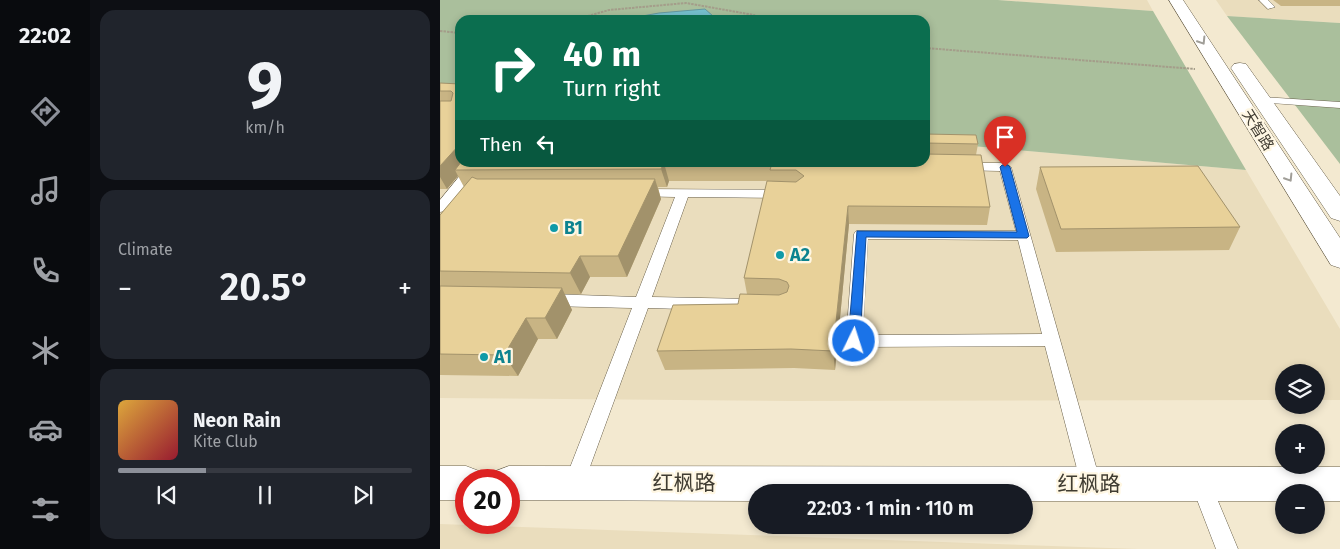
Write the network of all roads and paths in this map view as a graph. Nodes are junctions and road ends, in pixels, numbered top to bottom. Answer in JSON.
{"nodes":[{"id":1,"x":1176,"y":0,"type":"edge"},
{"id":2,"x":1193,"y":0,"type":"edge"},
{"id":3,"x":1263,"y":0,"type":"edge"},
{"id":4,"x":1271,"y":7,"type":"dead end"},
{"id":5,"x":592,"y":15,"type":"edge"},
{"id":6,"x":754,"y":15,"type":"edge"},
{"id":7,"x":440,"y":32,"type":"edge"},
{"id":8,"x":455,"y":33,"type":"edge"},
{"id":9,"x":930,"y":48,"type":"edge"},
{"id":10,"x":1220,"y":71,"type":"junction"},
{"id":11,"x":1262,"y":100,"type":"junction"},
{"id":12,"x":1340,"y":105,"type":"edge"},
{"id":13,"x":474,"y":167,"type":"edge"},
{"id":14,"x":948,"y":167,"type":"edge"},
{"id":15,"x":625,"y":193,"type":"edge"},
{"id":16,"x":683,"y":193,"type":"junction"},
{"id":17,"x":798,"y":194,"type":"edge"},
{"id":18,"x":440,"y":207,"type":"edge"},
{"id":19,"x":1340,"y":213,"type":"edge"},
{"id":20,"x":1024,"y":236,"type":"junction"},
{"id":21,"x":1340,"y":259,"type":"edge"},
{"id":22,"x":536,"y":300,"type":"edge"},
{"id":23,"x":642,"y":302,"type":"junction"},
{"id":24,"x":762,"y":305,"type":"edge"},
{"id":25,"x":1052,"y":340,"type":"junction"},
{"id":26,"x":440,"y":483,"type":"edge"},
{"id":27,"x":455,"y":483,"type":"edge"},
{"id":28,"x":520,"y":483,"type":"edge"},
{"id":29,"x":574,"y":483,"type":"junction"},
{"id":30,"x":1091,"y":484,"type":"junction"},
{"id":31,"x":1201,"y":484,"type":"junction"},
{"id":32,"x":1340,"y":484,"type":"edge"},
{"id":33,"x":1227,"y":549,"type":"edge"}],
"edges":[{"from":1,"to":10,"type":"street","name":"天智路","one_way":true},
{"from":2,"to":11,"type":"street","name":"天智路"},
{"from":3,"to":4,"type":"lane"},
{"from":5,"to":6,"type":"path"},
{"from":7,"to":8,"type":"path"},
{"from":9,"to":10,"type":"path"},
{"from":10,"to":21,"type":"street","name":"天智路","one_way":true},
{"from":11,"to":12,"type":"lane"},
{"from":11,"to":19,"type":"street","name":"天智路"},
{"from":13,"to":18,"type":"lane"},
{"from":14,"to":20,"type":"lane"},
{"from":15,"to":16,"type":"lane"},
{"from":16,"to":17,"type":"lane"},
{"from":16,"to":23,"type":"lane"},
{"from":20,"to":25,"type":"lane"},
{"from":20,"to":25,"type":"lane"},
{"from":22,"to":23,"type":"lane"},
{"from":23,"to":24,"type":"lane"},
{"from":23,"to":29,"type":"lane"},
{"from":25,"to":30,"type":"lane"},
{"from":26,"to":27,"type":"street"},
{"from":28,"to":29,"type":"street","name":"红枫路"},
{"from":29,"to":30,"type":"street","name":"红枫路"},
{"from":30,"to":31,"type":"street","name":"红枫路"},
{"from":31,"to":32,"type":"street","name":"红枫路"},
{"from":31,"to":33,"type":"lane"}]}
